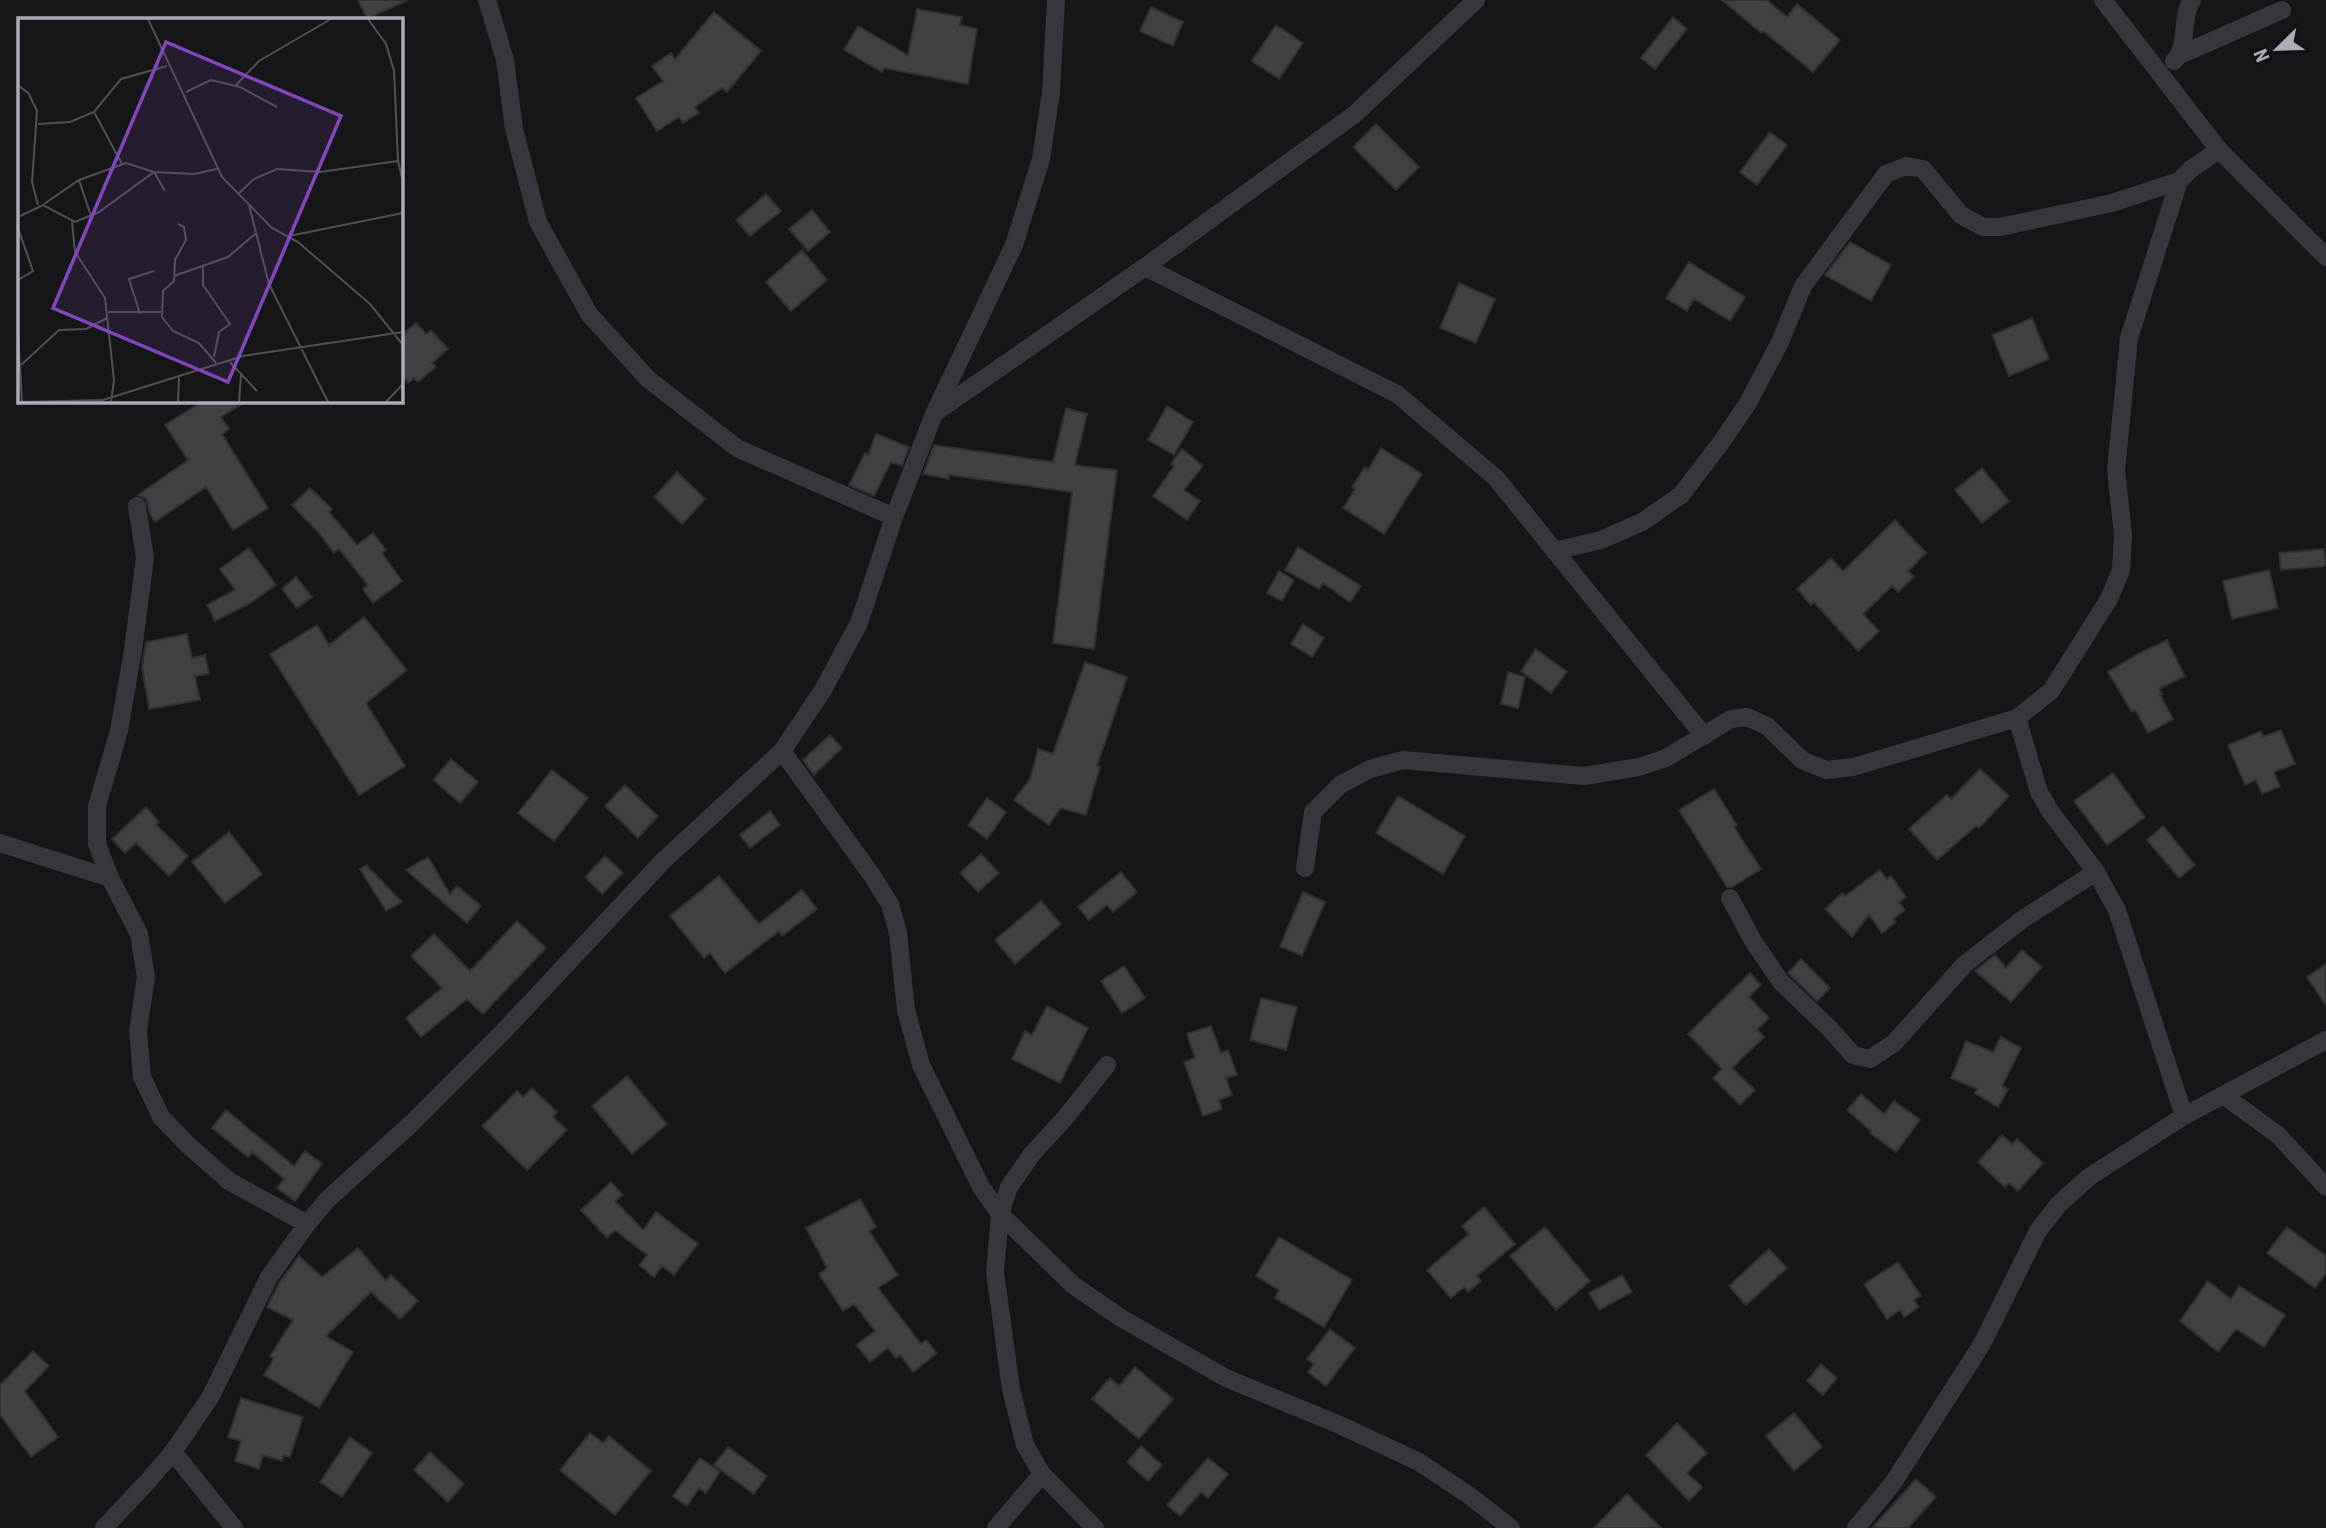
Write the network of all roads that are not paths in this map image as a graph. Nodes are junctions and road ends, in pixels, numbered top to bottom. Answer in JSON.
{"nodes":[{"id":1,"x":487,"y":0,"type":"edge"},
{"id":2,"x":1476,"y":0,"type":"edge"},
{"id":3,"x":2103,"y":0,"type":"edge"},
{"id":4,"x":2192,"y":0,"type":"edge"},
{"id":5,"x":1050,"y":4,"type":"edge"},
{"id":6,"x":2282,"y":10,"type":"dead end"},
{"id":7,"x":2180,"y":55,"type":"junction"},
{"id":8,"x":2161,"y":73,"type":"junction"},
{"id":9,"x":2219,"y":150,"type":"junction"},
{"id":10,"x":2179,"y":181,"type":"junction"},
{"id":11,"x":2326,"y":257,"type":"edge"},
{"id":12,"x":1145,"y":267,"type":"junction"},
{"id":13,"x":934,"y":414,"type":"junction"},
{"id":14,"x":137,"y":506,"type":"dead end"},
{"id":15,"x":894,"y":517,"type":"junction"},
{"id":16,"x":1554,"y":551,"type":"junction"},
{"id":17,"x":2017,"y":718,"type":"junction"},
{"id":18,"x":1704,"y":736,"type":"junction"},
{"id":19,"x":782,"y":751,"type":"junction"},
{"id":20,"x":0,"y":843,"type":"edge"},
{"id":21,"x":1305,"y":868,"type":"dead end"},
{"id":22,"x":2095,"y":872,"type":"junction"},
{"id":23,"x":110,"y":878,"type":"junction"},
{"id":24,"x":1730,"y":898,"type":"dead end"},
{"id":25,"x":2326,"y":1040,"type":"edge"},
{"id":26,"x":1107,"y":1065,"type":"dead end"},
{"id":27,"x":2223,"y":1096,"type":"junction"},
{"id":28,"x":2184,"y":1116,"type":"junction"},
{"id":29,"x":2326,"y":1187,"type":"edge"},
{"id":30,"x":1000,"y":1214,"type":"junction"},
{"id":31,"x":307,"y":1224,"type":"junction"},
{"id":32,"x":173,"y":1451,"type":"junction"},
{"id":33,"x":1042,"y":1474,"type":"junction"},
{"id":34,"x":104,"y":1528,"type":"edge"},
{"id":35,"x":234,"y":1528,"type":"edge"},
{"id":36,"x":996,"y":1528,"type":"edge"},
{"id":37,"x":1095,"y":1528,"type":"edge"},
{"id":38,"x":1511,"y":1528,"type":"edge"},
{"id":39,"x":1856,"y":1528,"type":"edge"}],
"edges":[{"from":1,"to":15,"type":"street"},
{"from":2,"to":12,"type":"street"},
{"from":3,"to":8,"type":"street"},
{"from":4,"to":7,"type":"street"},
{"from":5,"to":13,"type":"street"},
{"from":6,"to":7,"type":"street"},
{"from":7,"to":8,"type":"street"},
{"from":8,"to":9,"type":"street"},
{"from":9,"to":10,"type":"street"},
{"from":9,"to":11,"type":"street"},
{"from":10,"to":16,"type":"street"},
{"from":10,"to":17,"type":"street"},
{"from":12,"to":13,"type":"street"},
{"from":12,"to":16,"type":"street"},
{"from":13,"to":15,"type":"street"},
{"from":14,"to":23,"type":"street"},
{"from":15,"to":19,"type":"street"},
{"from":16,"to":18,"type":"street"},
{"from":17,"to":18,"type":"street"},
{"from":17,"to":22,"type":"street"},
{"from":18,"to":21,"type":"street"},
{"from":19,"to":30,"type":"street"},
{"from":19,"to":31,"type":"street"},
{"from":20,"to":23,"type":"street"},
{"from":22,"to":24,"type":"street"},
{"from":22,"to":28,"type":"street"},
{"from":23,"to":31,"type":"street"},
{"from":25,"to":27,"type":"street"},
{"from":26,"to":30,"type":"street"},
{"from":27,"to":28,"type":"street"},
{"from":27,"to":29,"type":"street"},
{"from":28,"to":39,"type":"street"},
{"from":30,"to":33,"type":"street"},
{"from":30,"to":38,"type":"street"},
{"from":31,"to":32,"type":"street"},
{"from":32,"to":34,"type":"street"},
{"from":32,"to":35,"type":"street"},
{"from":33,"to":36,"type":"street"},
{"from":33,"to":37,"type":"street"}]}
